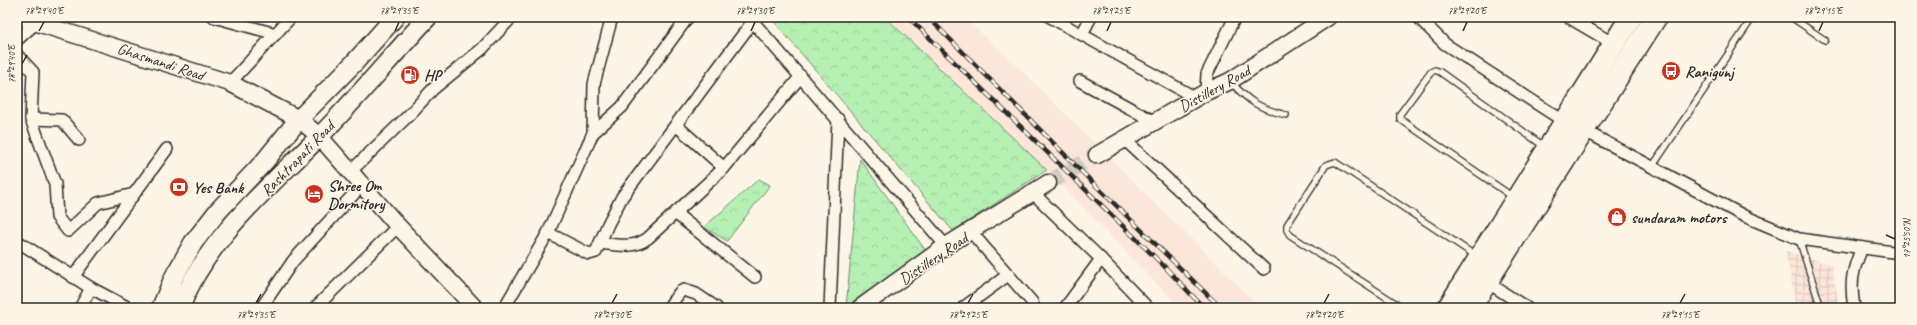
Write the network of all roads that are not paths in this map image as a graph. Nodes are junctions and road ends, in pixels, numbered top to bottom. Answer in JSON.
{"nodes":[{"id":1,"x":18,"y":17,"type":"edge"},
{"id":2,"x":214,"y":17,"type":"edge"},
{"id":3,"x":291,"y":17,"type":"edge"},
{"id":4,"x":395,"y":17,"type":"edge"},
{"id":5,"x":428,"y":17,"type":"edge"},
{"id":6,"x":512,"y":17,"type":"edge"},
{"id":7,"x":612,"y":17,"type":"edge"},
{"id":8,"x":688,"y":17,"type":"edge"},
{"id":9,"x":1050,"y":17,"type":"edge"},
{"id":10,"x":1091,"y":17,"type":"edge"},
{"id":11,"x":1235,"y":17,"type":"edge"},
{"id":12,"x":1328,"y":17,"type":"edge"},
{"id":13,"x":1418,"y":17,"type":"edge"},
{"id":14,"x":1568,"y":17,"type":"edge"},
{"id":15,"x":1631,"y":17,"type":"edge"},
{"id":16,"x":1656,"y":17,"type":"edge"},
{"id":17,"x":1753,"y":17,"type":"edge"},
{"id":18,"x":1791,"y":17,"type":"edge"},
{"id":19,"x":38,"y":19,"type":"edge"},
{"id":20,"x":751,"y":19,"type":"edge"},
{"id":21,"x":240,"y":20,"type":"edge"},
{"id":22,"x":276,"y":34,"type":"junction"},
{"id":23,"x":1082,"y":34,"type":"junction"},
{"id":24,"x":17,"y":40,"type":"edge"},
{"id":25,"x":1825,"y":40,"type":"dead end"},
{"id":26,"x":1614,"y":44,"type":"junction"},
{"id":27,"x":17,"y":55,"type":"edge"},
{"id":28,"x":801,"y":76,"type":"junction"},
{"id":29,"x":1080,"y":81,"type":"dead end"},
{"id":30,"x":1230,"y":81,"type":"junction"},
{"id":31,"x":229,"y":84,"type":"junction"},
{"id":32,"x":1201,"y":95,"type":"junction"},
{"id":33,"x":1286,"y":115,"type":"dead end"},
{"id":34,"x":31,"y":119,"type":"junction"},
{"id":35,"x":299,"y":119,"type":"junction"},
{"id":36,"x":838,"y":119,"type":"junction"},
{"id":37,"x":1155,"y":122,"type":"junction"},
{"id":38,"x":676,"y":125,"type":"junction"},
{"id":39,"x":1574,"y":126,"type":"junction"},
{"id":40,"x":593,"y":133,"type":"junction"},
{"id":41,"x":319,"y":136,"type":"junction"},
{"id":42,"x":1124,"y":139,"type":"junction"},
{"id":43,"x":79,"y":140,"type":"dead end"},
{"id":44,"x":167,"y":149,"type":"dead end"},
{"id":45,"x":1548,"y":149,"type":"junction"},
{"id":46,"x":1096,"y":155,"type":"tunnel mouth"},
{"id":47,"x":1652,"y":167,"type":"junction"},
{"id":48,"x":724,"y":168,"type":"junction"},
{"id":49,"x":351,"y":171,"type":"junction"},
{"id":50,"x":1048,"y":183,"type":"tunnel mouth"},
{"id":51,"x":362,"y":185,"type":"junction"},
{"id":52,"x":1033,"y":193,"type":"junction"},
{"id":53,"x":134,"y":194,"type":"junction"},
{"id":54,"x":1516,"y":199,"type":"junction"},
{"id":55,"x":675,"y":213,"type":"junction"},
{"id":56,"x":398,"y":226,"type":"junction"},
{"id":57,"x":971,"y":232,"type":"junction"},
{"id":58,"x":548,"y":233,"type":"junction"},
{"id":59,"x":1799,"y":239,"type":"junction"},
{"id":60,"x":17,"y":241,"type":"edge"},
{"id":61,"x":600,"y":243,"type":"junction"},
{"id":62,"x":946,"y":246,"type":"junction"},
{"id":63,"x":1862,"y":248,"type":"junction"},
{"id":64,"x":1900,"y":253,"type":"edge"},
{"id":65,"x":1479,"y":258,"type":"junction"},
{"id":66,"x":1101,"y":259,"type":"junction"},
{"id":67,"x":1264,"y":269,"type":"dead end"},
{"id":68,"x":1008,"y":275,"type":"junction"},
{"id":69,"x":73,"y":277,"type":"junction"},
{"id":70,"x":756,"y":277,"type":"dead end"},
{"id":71,"x":1487,"y":282,"type":"junction"},
{"id":72,"x":91,"y":288,"type":"junction"},
{"id":73,"x":80,"y":308,"type":"edge"},
{"id":74,"x":129,"y":308,"type":"edge"},
{"id":75,"x":161,"y":308,"type":"edge"},
{"id":76,"x":180,"y":308,"type":"edge"},
{"id":77,"x":261,"y":308,"type":"edge"},
{"id":78,"x":315,"y":308,"type":"edge"},
{"id":79,"x":475,"y":308,"type":"edge"},
{"id":80,"x":504,"y":308,"type":"edge"},
{"id":81,"x":668,"y":308,"type":"edge"},
{"id":82,"x":717,"y":308,"type":"edge"},
{"id":83,"x":830,"y":308,"type":"edge"},
{"id":84,"x":860,"y":308,"type":"edge"},
{"id":85,"x":963,"y":308,"type":"edge"},
{"id":86,"x":1034,"y":308,"type":"edge"},
{"id":87,"x":1065,"y":308,"type":"edge"},
{"id":88,"x":1148,"y":308,"type":"edge"},
{"id":89,"x":1403,"y":308,"type":"edge"},
{"id":90,"x":1448,"y":308,"type":"edge"},
{"id":91,"x":1470,"y":308,"type":"edge"},
{"id":92,"x":1527,"y":308,"type":"edge"},
{"id":93,"x":1821,"y":308,"type":"edge"},
{"id":94,"x":1854,"y":308,"type":"edge"}],
"edges":[{"from":1,"to":19,"type":"street","name":"Ghasmandi Road"},
{"from":2,"to":21,"type":"street"},
{"from":3,"to":22,"type":"street"},
{"from":4,"to":35,"type":"main road","name":"Rashtrapati Road"},
{"from":5,"to":41,"type":"main road","name":"Rashtrapati Road"},
{"from":6,"to":49,"type":"street"},
{"from":7,"to":40,"type":"street"},
{"from":8,"to":40,"type":"street"},
{"from":9,"to":23,"type":"street"},
{"from":10,"to":23,"type":"street"},
{"from":11,"to":32,"type":"street"},
{"from":12,"to":30,"type":"street","name":"Distillery Road"},
{"from":13,"to":39,"type":"street"},
{"from":14,"to":26,"type":"street"},
{"from":15,"to":26,"type":"highway"},
{"from":16,"to":39,"type":"highway"},
{"from":17,"to":47,"type":"lane"},
{"from":18,"to":25,"type":"lane"},
{"from":19,"to":24,"type":"street"},
{"from":19,"to":31,"type":"street","name":"Ghasmandi Road"},
{"from":20,"to":28,"type":"street"},
{"from":20,"to":38,"type":"street"},
{"from":21,"to":22,"type":"street"},
{"from":22,"to":31,"type":"street"},
{"from":23,"to":32,"type":"street"},
{"from":26,"to":39,"type":"highway"},
{"from":27,"to":34,"type":"street"},
{"from":28,"to":36,"type":"street"},
{"from":28,"to":48,"type":"street"},
{"from":29,"to":37,"type":"street"},
{"from":30,"to":32,"type":"street","name":"Distillery Road"},
{"from":30,"to":33,"type":"lane"},
{"from":31,"to":35,"type":"street","name":"Ghasmandi Road"},
{"from":32,"to":37,"type":"street","name":"Distillery Road"},
{"from":34,"to":43,"type":"street"},
{"from":34,"to":53,"type":"street"},
{"from":35,"to":41,"type":"street","name":"Ghasmandi Road"},
{"from":35,"to":75,"type":"main road","name":"Rashtrapati Road"},
{"from":36,"to":62,"type":"street"},
{"from":36,"to":83,"type":"street"},
{"from":37,"to":42,"type":"street","name":"Distillery Road"},
{"from":38,"to":48,"type":"street"},
{"from":38,"to":61,"type":"street"},
{"from":39,"to":45,"type":"highway"},
{"from":39,"to":47,"type":"street"},
{"from":39,"to":71,"type":"highway"},
{"from":40,"to":58,"type":"street"},
{"from":41,"to":49,"type":"street","name":"Ghasmandi Road"},
{"from":41,"to":76,"type":"main road","name":"Rashtrapati Road"},
{"from":42,"to":46,"type":"street","name":"Distillery Road"},
{"from":42,"to":67,"type":"street"},
{"from":44,"to":53,"type":"street"},
{"from":45,"to":54,"type":"highway"},
{"from":45,"to":54,"type":"lane"},
{"from":47,"to":59,"type":"street"},
{"from":48,"to":55,"type":"street"},
{"from":49,"to":51,"type":"street","name":"Ghasmandi Road"},
{"from":50,"to":52,"type":"street","name":"Distillery Road"},
{"from":51,"to":56,"type":"street","name":"Ghasmandi Road"},
{"from":51,"to":77,"type":"street"},
{"from":52,"to":57,"type":"street","name":"Distillery Road"},
{"from":52,"to":66,"type":"street"},
{"from":53,"to":69,"type":"street"},
{"from":54,"to":65,"type":"highway"},
{"from":55,"to":61,"type":"street"},
{"from":55,"to":70,"type":"street"},
{"from":56,"to":78,"type":"street"},
{"from":56,"to":79,"type":"street","name":"Ghasmandi Road"},
{"from":57,"to":62,"type":"street","name":"Distillery Road"},
{"from":57,"to":68,"type":"street"},
{"from":58,"to":61,"type":"street"},
{"from":58,"to":80,"type":"street"},
{"from":59,"to":63,"type":"street"},
{"from":59,"to":93,"type":"lane"},
{"from":60,"to":69,"type":"street"},
{"from":62,"to":84,"type":"street","name":"Distillery Road"},
{"from":63,"to":64,"type":"street"},
{"from":63,"to":94,"type":"street"},
{"from":65,"to":89,"type":"lane"},
{"from":65,"to":90,"type":"highway"},
{"from":66,"to":87,"type":"street"},
{"from":66,"to":88,"type":"street"},
{"from":68,"to":85,"type":"street"},
{"from":68,"to":86,"type":"street"},
{"from":69,"to":72,"type":"street"},
{"from":71,"to":91,"type":"highway"},
{"from":71,"to":92,"type":"street"},
{"from":72,"to":73,"type":"street"},
{"from":72,"to":74,"type":"street"},
{"from":81,"to":82,"type":"street"}]}
